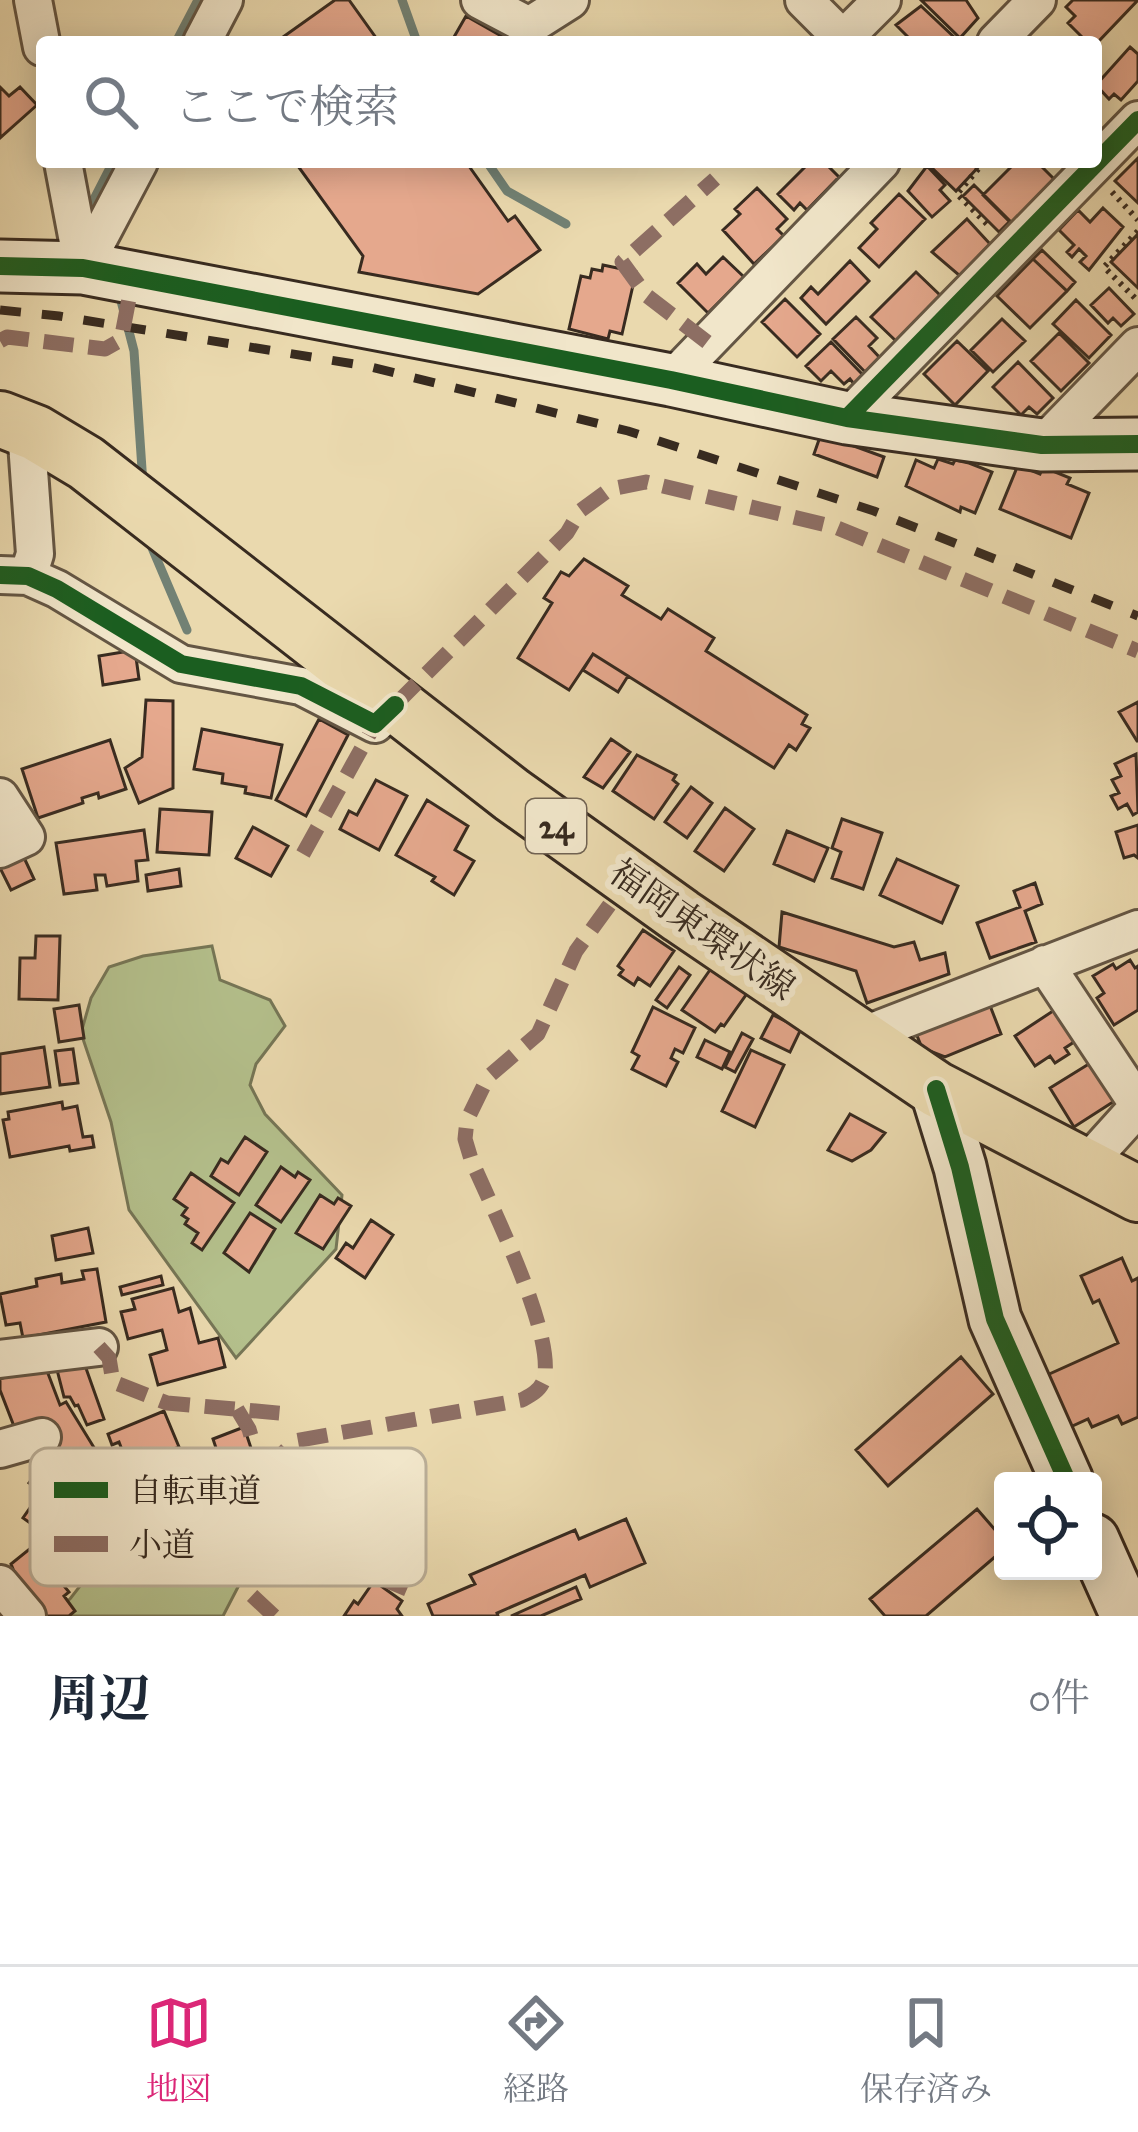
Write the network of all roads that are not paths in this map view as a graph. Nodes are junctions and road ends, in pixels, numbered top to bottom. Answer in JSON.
{"nodes":[{"id":1,"x":33,"y":0,"type":"edge"},
{"id":2,"x":224,"y":0,"type":"edge"},
{"id":3,"x":480,"y":0,"type":"edge"},
{"id":4,"x":570,"y":0,"type":"edge"},
{"id":5,"x":803,"y":0,"type":"edge"},
{"id":6,"x":882,"y":0,"type":"edge"},
{"id":7,"x":1037,"y":0,"type":"edge"},
{"id":8,"x":40,"y":36,"type":"edge"},
{"id":9,"x":205,"y":36,"type":"edge"},
{"id":10,"x":842,"y":36,"type":"edge"},
{"id":11,"x":846,"y":36,"type":"edge"},
{"id":12,"x":1002,"y":36,"type":"edge"},
{"id":13,"x":1138,"y":120,"type":"edge"},
{"id":14,"x":1102,"y":157,"type":"edge"},
{"id":15,"x":64,"y":168,"type":"edge"},
{"id":16,"x":136,"y":168,"type":"edge"},
{"id":17,"x":875,"y":168,"type":"edge"},
{"id":18,"x":1091,"y":168,"type":"edge"},
{"id":19,"x":0,"y":266,"type":"edge"},
{"id":20,"x":82,"y":268,"type":"junction"},
{"id":21,"x":1138,"y":346,"type":"edge"},
{"id":22,"x":670,"y":380,"type":"junction"},
{"id":23,"x":847,"y":418,"type":"junction"},
{"id":24,"x":13,"y":424,"type":"edge"},
{"id":25,"x":1138,"y":444,"type":"edge"},
{"id":26,"x":1042,"y":446,"type":"junction"},
{"id":27,"x":14,"y":575,"type":"edge"},
{"id":28,"x":395,"y":705,"type":"junction"},
{"id":29,"x":0,"y":797,"type":"edge"},
{"id":30,"x":0,"y":849,"type":"edge"},
{"id":31,"x":1138,"y":929,"type":"edge"},
{"id":32,"x":1045,"y":964,"type":"junction"},
{"id":33,"x":859,"y":1037,"type":"junction"},
{"id":34,"x":936,"y":1089,"type":"junction"},
{"id":35,"x":1138,"y":1105,"type":"edge"},
{"id":36,"x":1083,"y":1168,"type":"junction"},
{"id":37,"x":1138,"y":1194,"type":"edge"},
{"id":38,"x":99,"y":1347,"type":"dead end"},
{"id":39,"x":0,"y":1360,"type":"edge"},
{"id":40,"x":42,"y":1437,"type":"dead end"},
{"id":41,"x":0,"y":1449,"type":"edge"},
{"id":42,"x":1063,"y":1472,"type":"edge"},
{"id":43,"x":1102,"y":1558,"type":"edge"},
{"id":44,"x":0,"y":1584,"type":"edge"},
{"id":45,"x":1129,"y":1613,"type":"edge"},
{"id":46,"x":28,"y":1616,"type":"edge"}],
"edges":[{"from":1,"to":8,"type":"street"},
{"from":2,"to":9,"type":"street"},
{"from":3,"to":4,"type":"street"},
{"from":5,"to":10,"type":"street"},
{"from":6,"to":11,"type":"street"},
{"from":7,"to":12,"type":"street"},
{"from":13,"to":14,"type":"street"},
{"from":15,"to":20,"type":"street"},
{"from":16,"to":20,"type":"street"},
{"from":17,"to":22,"type":"street"},
{"from":18,"to":23,"type":"street"},
{"from":19,"to":20,"type":"street"},
{"from":20,"to":22,"type":"street"},
{"from":21,"to":26,"type":"street"},
{"from":22,"to":23,"type":"street"},
{"from":23,"to":26,"type":"street"},
{"from":24,"to":27,"type":"street"},
{"from":24,"to":28,"type":"main road","name":"福岡東環状線","number":"24"},
{"from":25,"to":26,"type":"street"},
{"from":27,"to":28,"type":"street"},
{"from":28,"to":33,"type":"main road","name":"福岡東環状線","number":"24"},
{"from":29,"to":30,"type":"street"},
{"from":31,"to":32,"type":"street"},
{"from":32,"to":33,"type":"street"},
{"from":32,"to":35,"type":"street"},
{"from":33,"to":34,"type":"main road","name":"福岡東環状線","number":"24"},
{"from":34,"to":36,"type":"main road","name":"福岡東環状線","number":"24"},
{"from":34,"to":42,"type":"street"},
{"from":35,"to":36,"type":"street"},
{"from":36,"to":37,"type":"main road","name":"福岡東環状線","number":"24"},
{"from":38,"to":39,"type":"street"},
{"from":40,"to":41,"type":"street"},
{"from":43,"to":45,"type":"street"},
{"from":44,"to":46,"type":"street"}]}
